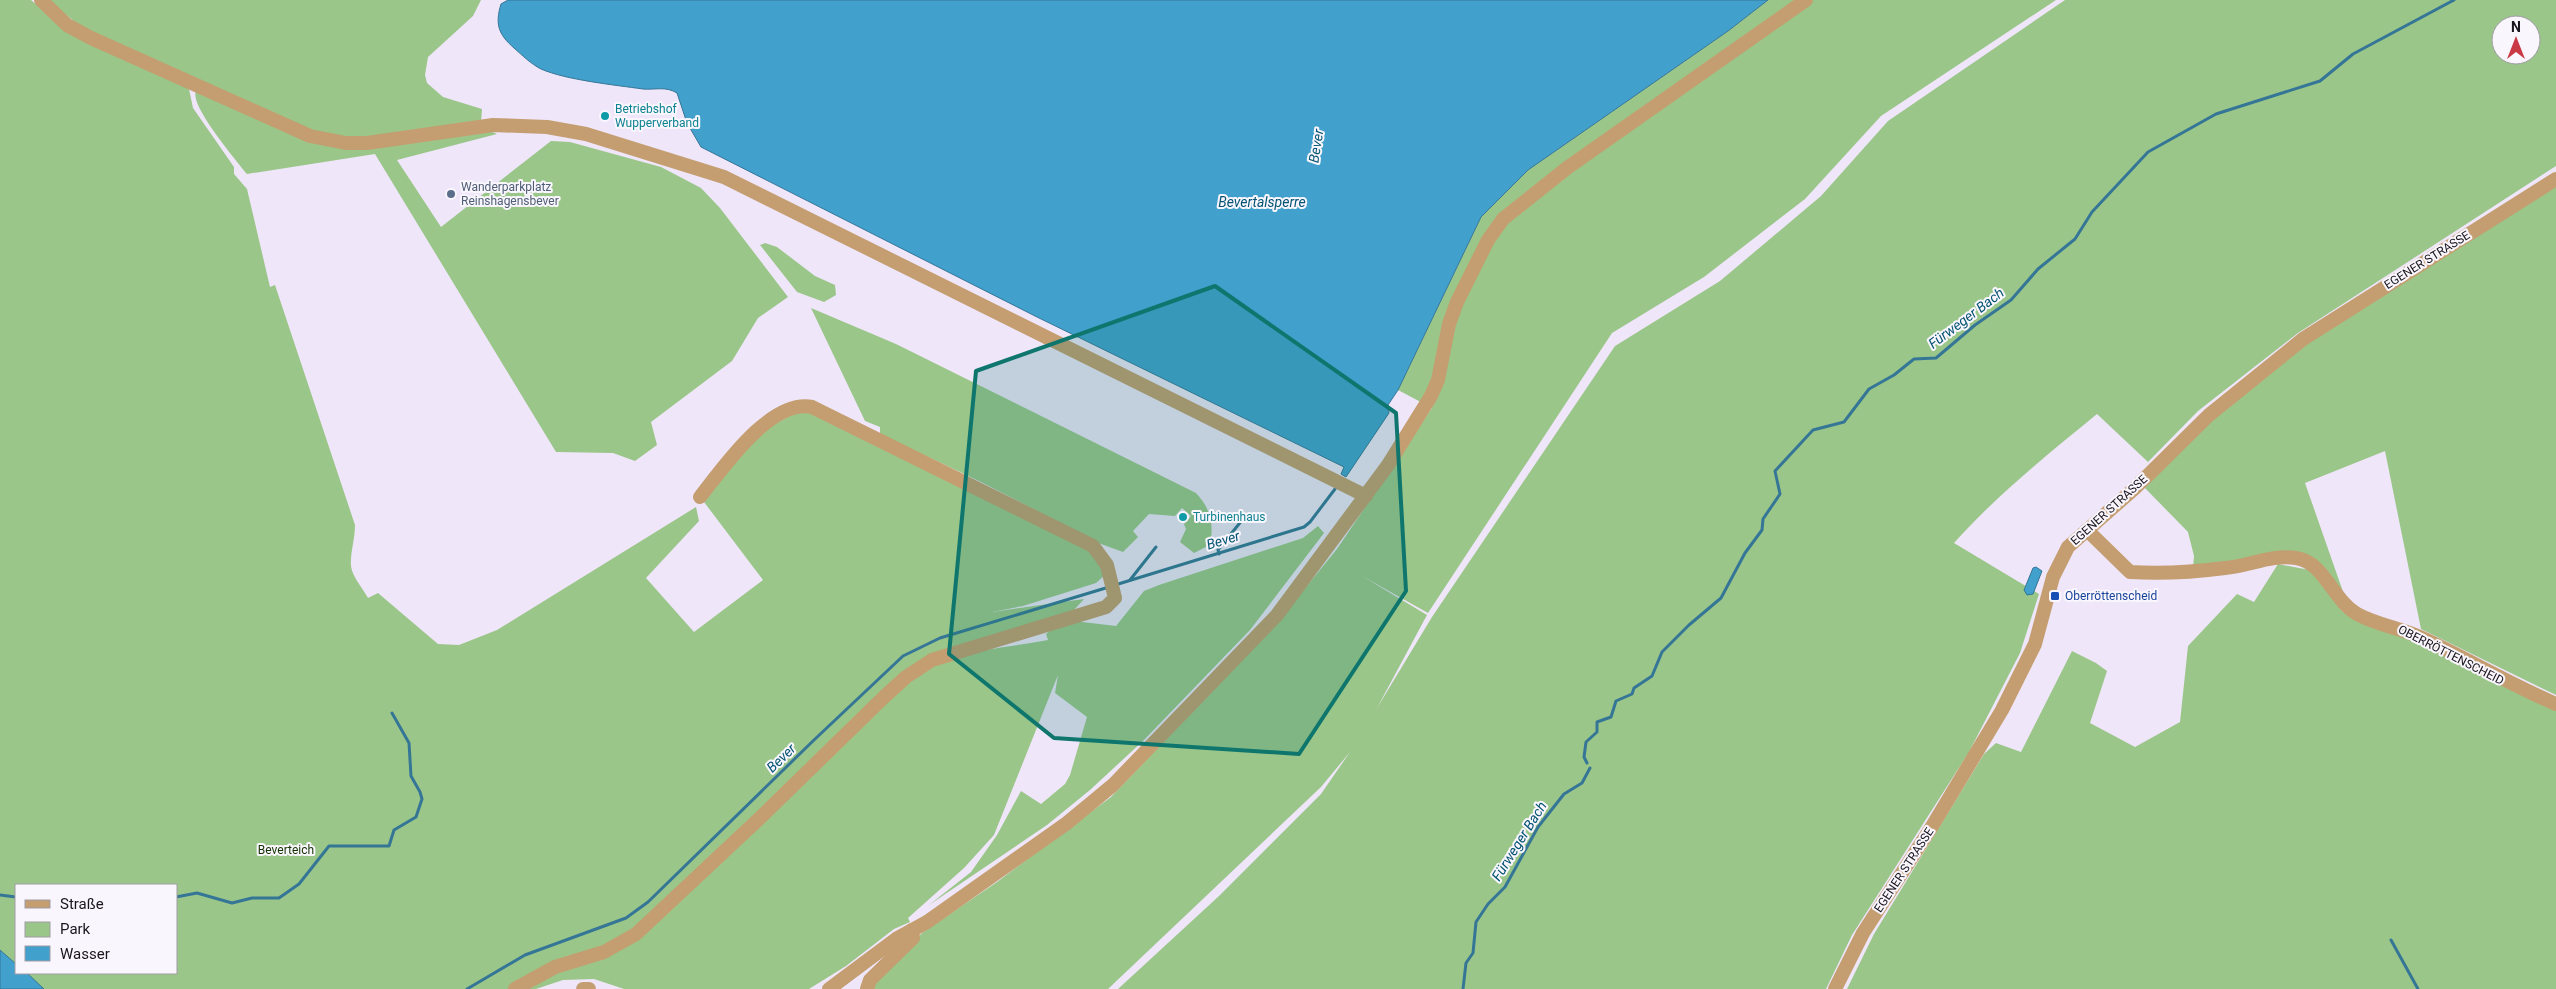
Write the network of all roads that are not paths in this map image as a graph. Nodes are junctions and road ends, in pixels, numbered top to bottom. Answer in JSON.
{"nodes":[{"id":1,"x":40,"y":0,"type":"edge"},
{"id":2,"x":1806,"y":0,"type":"edge"},
{"id":3,"x":2556,"y":179,"type":"edge"},
{"id":4,"x":1366,"y":496,"type":"junction"},
{"id":5,"x":700,"y":497,"type":"dead end"},
{"id":6,"x":2087,"y":530,"type":"junction"},
{"id":7,"x":2556,"y":704,"type":"edge"},
{"id":8,"x":912,"y":930,"type":"junction"},
{"id":9,"x":515,"y":989,"type":"edge"},
{"id":10,"x":583,"y":989,"type":"edge"},
{"id":11,"x":589,"y":989,"type":"edge"},
{"id":12,"x":829,"y":989,"type":"edge"},
{"id":13,"x":867,"y":989,"type":"edge"},
{"id":14,"x":1835,"y":989,"type":"edge"}],
"edges":[{"from":1,"to":4,"type":"street"},
{"from":2,"to":4,"type":"street"},
{"from":3,"to":6,"type":"street","name":"EGENER STRASSE"},
{"from":4,"to":8,"type":"street"},
{"from":5,"to":9,"type":"street"},
{"from":6,"to":7,"type":"street","name":"OBERRÖTTENSCHEID"},
{"from":6,"to":14,"type":"street","name":"EGENER STRASSE"},
{"from":8,"to":12,"type":"street"},
{"from":8,"to":13,"type":"street"},
{"from":10,"to":11,"type":"street"}]}
